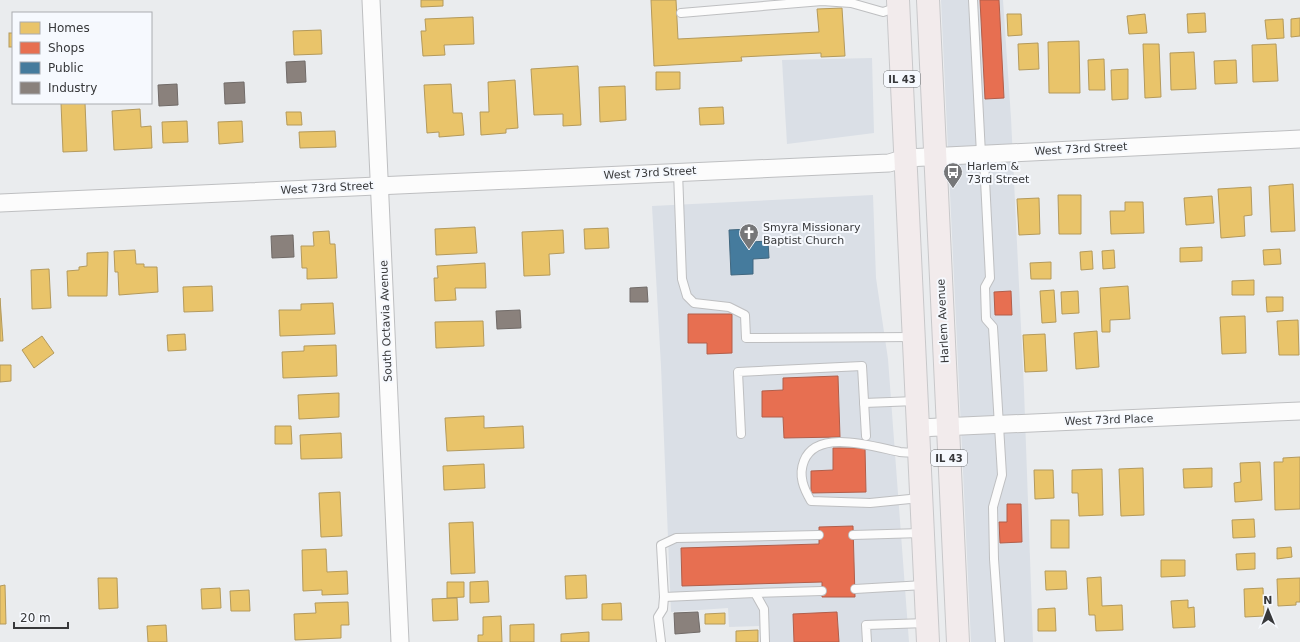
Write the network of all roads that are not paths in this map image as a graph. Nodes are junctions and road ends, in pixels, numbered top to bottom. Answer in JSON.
{"nodes":[{"id":1,"x":372,"y":0,"type":"edge"},
{"id":2,"x":928,"y":0,"type":"edge"},
{"id":3,"x":973,"y":0,"type":"edge"},
{"id":4,"x":898,"y":3,"type":"edge"},
{"id":5,"x":681,"y":13,"type":"dead end"},
{"id":6,"x":1300,"y":139,"type":"edge"},
{"id":7,"x":981,"y":154,"type":"junction"},
{"id":8,"x":935,"y":156,"type":"junction"},
{"id":9,"x":906,"y":158,"type":"junction"},
{"id":10,"x":678,"y":172,"type":"junction"},
{"id":11,"x":380,"y":186,"type":"junction"},
{"id":12,"x":0,"y":203,"type":"edge"},
{"id":13,"x":914,"y":337,"type":"junction"},
{"id":14,"x":917,"y":401,"type":"junction"},
{"id":15,"x":864,"y":403,"type":"junction"},
{"id":16,"x":1300,"y":411,"type":"edge"},
{"id":17,"x":998,"y":424,"type":"junction"},
{"id":18,"x":948,"y":426,"type":"junction"},
{"id":19,"x":918,"y":428,"type":"junction"},
{"id":20,"x":741,"y":434,"type":"dead end"},
{"id":21,"x":866,"y":436,"type":"dead end"},
{"id":22,"x":919,"y":452,"type":"junction"},
{"id":23,"x":921,"y":498,"type":"junction"},
{"id":24,"x":923,"y":532,"type":"junction"},
{"id":25,"x":819,"y":535,"type":"dead end"},
{"id":26,"x":853,"y":535,"type":"dead end"},
{"id":27,"x":926,"y":585,"type":"junction"},
{"id":28,"x":855,"y":589,"type":"dead end"},
{"id":29,"x":822,"y":591,"type":"dead end"},
{"id":30,"x":755,"y":593,"type":"junction"},
{"id":31,"x":664,"y":597,"type":"junction"},
{"id":32,"x":928,"y":633,"type":"edge"},
{"id":33,"x":400,"y":642,"type":"edge"},
{"id":34,"x":661,"y":642,"type":"edge"},
{"id":35,"x":765,"y":642,"type":"edge"},
{"id":36,"x":867,"y":642,"type":"edge"},
{"id":37,"x":958,"y":642,"type":"edge"},
{"id":38,"x":1000,"y":642,"type":"edge"}],
"edges":[{"from":1,"to":11,"type":"street","name":"South Octavia Avenue"},
{"from":2,"to":8,"type":"main road","name":"Harlem Avenue","number":"IL 43"},
{"from":3,"to":7,"type":"lane"},
{"from":4,"to":5,"type":"lane"},
{"from":4,"to":9,"type":"main road","number":"IL 43"},
{"from":6,"to":7,"type":"street","name":"West 73rd Street"},
{"from":7,"to":8,"type":"street","name":"West 73rd Street"},
{"from":7,"to":17,"type":"lane"},
{"from":8,"to":9,"type":"street","name":"West 73rd Street"},
{"from":8,"to":18,"type":"main road","name":"Harlem Avenue","number":"IL 43"},
{"from":9,"to":10,"type":"street","name":"West 73rd Street"},
{"from":9,"to":13,"type":"main road","number":"IL 43"},
{"from":10,"to":11,"type":"street","name":"West 73rd Street"},
{"from":10,"to":13,"type":"lane"},
{"from":11,"to":12,"type":"street","name":"West 73rd Street"},
{"from":11,"to":33,"type":"street","name":"South Octavia Avenue"},
{"from":13,"to":14,"type":"main road","number":"IL 43"},
{"from":14,"to":15,"type":"lane"},
{"from":14,"to":19,"type":"main road","number":"IL 43"},
{"from":15,"to":20,"type":"lane"},
{"from":15,"to":21,"type":"lane"},
{"from":16,"to":17,"type":"street","name":"West 73rd Place"},
{"from":17,"to":18,"type":"street","name":"West 73rd Place"},
{"from":17,"to":38,"type":"lane"},
{"from":18,"to":19,"type":"street","name":"West 73rd Place"},
{"from":18,"to":37,"type":"main road","name":"Harlem Avenue","number":"IL 43"},
{"from":19,"to":22,"type":"main road","number":"IL 43"},
{"from":22,"to":23,"type":"main road","number":"IL 43"},
{"from":22,"to":23,"type":"lane"},
{"from":23,"to":24,"type":"main road","number":"IL 43"},
{"from":24,"to":26,"type":"lane"},
{"from":24,"to":27,"type":"main road","number":"IL 43"},
{"from":25,"to":31,"type":"lane"},
{"from":27,"to":28,"type":"lane"},
{"from":27,"to":32,"type":"main road","number":"IL 43"},
{"from":29,"to":30,"type":"lane"},
{"from":30,"to":31,"type":"lane"},
{"from":30,"to":35,"type":"lane"},
{"from":31,"to":34,"type":"lane"},
{"from":32,"to":36,"type":"lane"}]}
